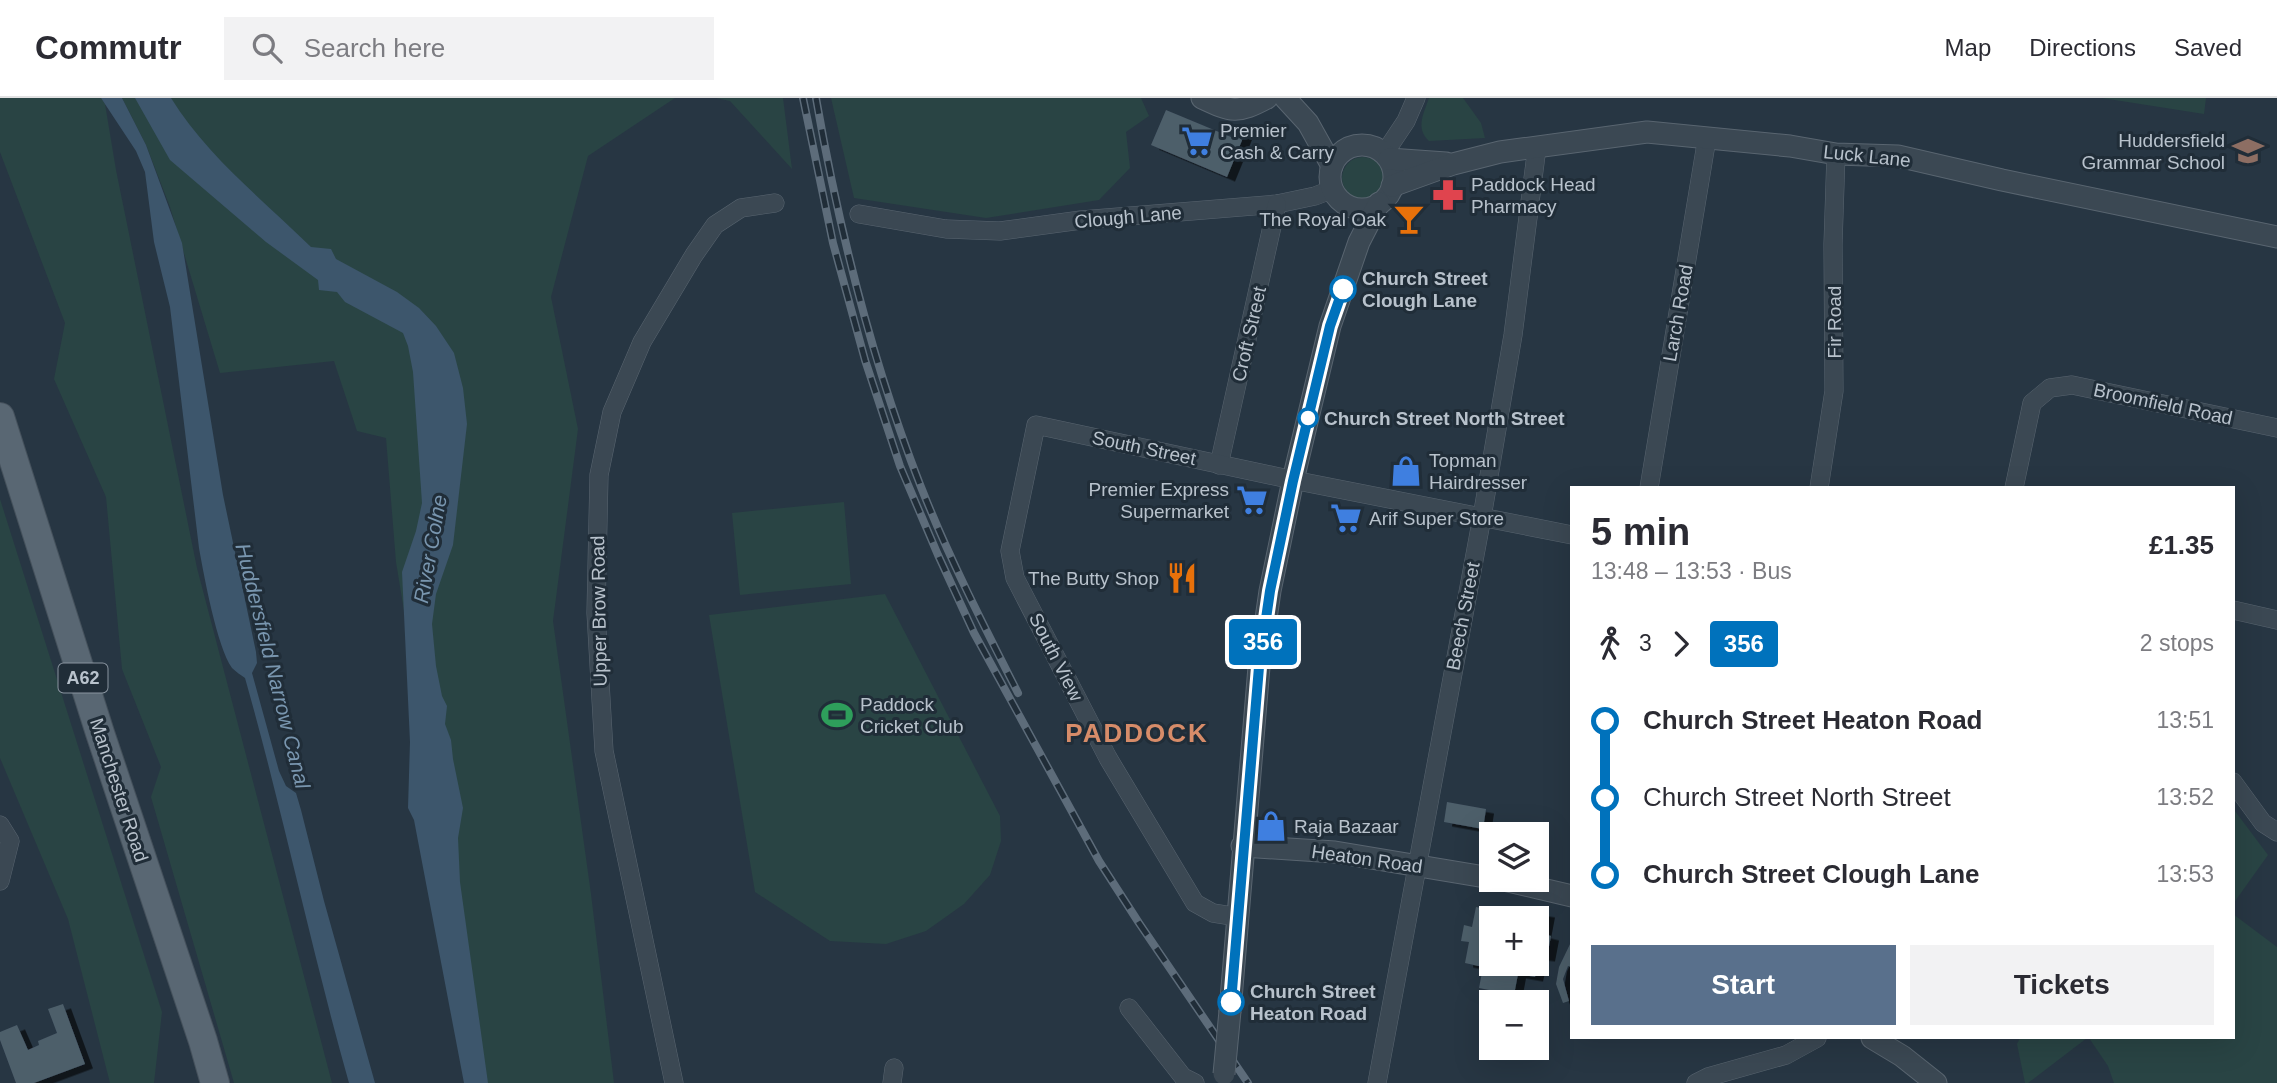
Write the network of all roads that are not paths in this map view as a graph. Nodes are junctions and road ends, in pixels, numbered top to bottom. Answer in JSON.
{"nodes":[{"id":1,"x":1202,"y":98,"type":"edge"},
{"id":2,"x":1267,"y":98,"type":"edge"},
{"id":3,"x":1285,"y":98,"type":"edge"},
{"id":4,"x":1416,"y":98,"type":"edge"},
{"id":5,"x":1308,"y":123,"type":"junction"},
{"id":6,"x":1707,"y":138,"type":"junction"},
{"id":7,"x":1537,"y":147,"type":"junction"},
{"id":8,"x":1347,"y":148,"type":"junction"},
{"id":9,"x":1836,"y":154,"type":"junction"},
{"id":10,"x":1386,"y":157,"type":"junction"},
{"id":11,"x":1453,"y":164,"type":"junction"},
{"id":12,"x":1332,"y":166,"type":"junction"},
{"id":13,"x":1392,"y":186,"type":"junction"},
{"id":14,"x":1340,"y":197,"type":"junction"},
{"id":15,"x":775,"y":203,"type":"dead end"},
{"id":16,"x":1379,"y":203,"type":"junction"},
{"id":17,"x":1277,"y":204,"type":"junction"},
{"id":18,"x":859,"y":214,"type":"dead end"},
{"id":19,"x":2277,"y":237,"type":"edge"},
{"id":20,"x":1359,"y":242,"type":"junction"},
{"id":21,"x":0,"y":417,"type":"edge"},
{"id":22,"x":1036,"y":425,"type":"joint"},
{"id":23,"x":2277,"y":428,"type":"edge"},
{"id":24,"x":1219,"y":465,"type":"junction"},
{"id":25,"x":1293,"y":481,"type":"junction"},
{"id":26,"x":1649,"y":486,"type":"edge"},
{"id":27,"x":1819,"y":486,"type":"edge"},
{"id":28,"x":2014,"y":486,"type":"edge"},
{"id":29,"x":1482,"y":517,"type":"junction"},
{"id":30,"x":1570,"y":536,"type":"edge"},
{"id":31,"x":2235,"y":610,"type":"edge"},
{"id":32,"x":2277,"y":620,"type":"edge"},
{"id":33,"x":2235,"y":785,"type":"edge"},
{"id":34,"x":0,"y":825,"type":"edge"},
{"id":35,"x":2277,"y":832,"type":"edge"},
{"id":36,"x":1242,"y":845,"type":"junction"},
{"id":37,"x":1416,"y":866,"type":"junction"},
{"id":38,"x":1479,"y":876,"type":"edge"},
{"id":39,"x":0,"y":881,"type":"edge"},
{"id":40,"x":1549,"y":891,"type":"edge"},
{"id":41,"x":1570,"y":896,"type":"edge"},
{"id":42,"x":1238,"y":917,"type":"junction"},
{"id":43,"x":1129,"y":1008,"type":"dead end"},
{"id":44,"x":1815,"y":1039,"type":"edge"},
{"id":45,"x":1874,"y":1039,"type":"edge"},
{"id":46,"x":1224,"y":1078,"type":"edge"},
{"id":47,"x":215,"y":1083,"type":"edge"},
{"id":48,"x":674,"y":1083,"type":"edge"},
{"id":49,"x":1195,"y":1083,"type":"edge"},
{"id":50,"x":1377,"y":1083,"type":"edge"},
{"id":51,"x":1696,"y":1083,"type":"edge"},
{"id":52,"x":1936,"y":1083,"type":"edge"}],
"edges":[{"from":1,"to":2,"type":"street"},
{"from":3,"to":5,"type":"street"},
{"from":4,"to":10,"type":"street"},
{"from":5,"to":8,"type":"street"},
{"from":5,"to":12,"type":"street"},
{"from":6,"to":7,"type":"street","name":"Luck Lane"},
{"from":6,"to":9,"type":"street","name":"Luck Lane"},
{"from":6,"to":26,"type":"street","name":"Larch Road"},
{"from":7,"to":11,"type":"street","name":"Luck Lane"},
{"from":7,"to":29,"type":"street","name":"Beech Street"},
{"from":8,"to":10,"type":"street"},
{"from":8,"to":12,"type":"street"},
{"from":9,"to":19,"type":"street","name":"Luck Lane"},
{"from":9,"to":27,"type":"street","name":"Fir Road"},
{"from":10,"to":11,"type":"street","name":"Luck Lane"},
{"from":10,"to":13,"type":"street"},
{"from":11,"to":13,"type":"street","name":"Luck Lane"},
{"from":12,"to":14,"type":"street"},
{"from":13,"to":16,"type":"street"},
{"from":14,"to":16,"type":"street"},
{"from":14,"to":17,"type":"street","name":"Clough Lane"},
{"from":14,"to":20,"type":"street"},
{"from":15,"to":48,"type":"street","name":"Upper Brow Road"},
{"from":16,"to":20,"type":"street"},
{"from":17,"to":18,"type":"street","name":"Clough Lane"},
{"from":17,"to":24,"type":"street","name":"Croft Street"},
{"from":20,"to":25,"type":"street"},
{"from":21,"to":47,"type":"main road","name":"Manchester Road","number":"A62"},
{"from":22,"to":24,"type":"street","name":"South Street"},
{"from":22,"to":42,"type":"street","name":"South View"},
{"from":23,"to":28,"type":"street","name":"Broomfield Road"},
{"from":24,"to":25,"type":"street","name":"South Street"},
{"from":25,"to":29,"type":"street","name":"South Street"},
{"from":25,"to":36,"type":"street"},
{"from":29,"to":30,"type":"street","name":"South Street"},
{"from":29,"to":37,"type":"street","name":"Beech Street"},
{"from":31,"to":32,"type":"street"},
{"from":33,"to":35,"type":"street"},
{"from":34,"to":39,"type":"street"},
{"from":36,"to":37,"type":"street","name":"Heaton Road"},
{"from":36,"to":42,"type":"street"},
{"from":37,"to":38,"type":"street","name":"Heaton Road"},
{"from":37,"to":50,"type":"street","name":"Beech Street"},
{"from":40,"to":41,"type":"street"},
{"from":42,"to":46,"type":"street","bridge":true},
{"from":43,"to":49,"type":"street"},
{"from":44,"to":51,"type":"street"},
{"from":45,"to":52,"type":"street"}]}
